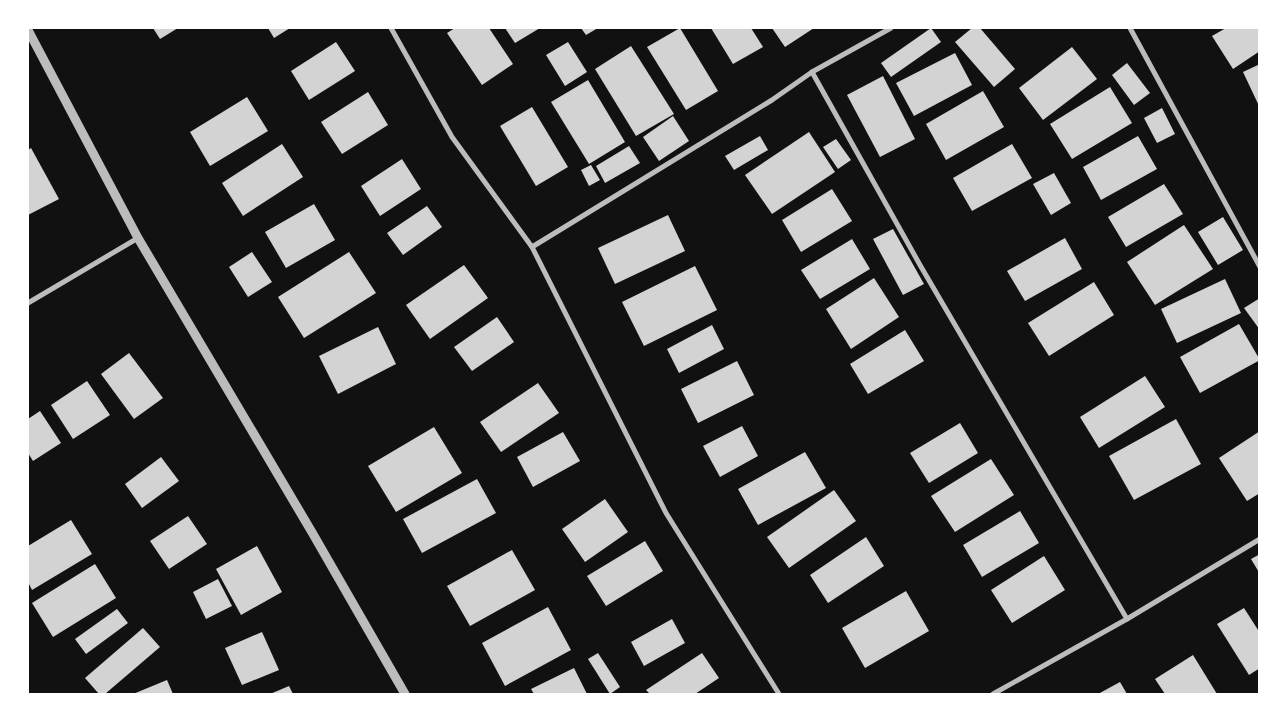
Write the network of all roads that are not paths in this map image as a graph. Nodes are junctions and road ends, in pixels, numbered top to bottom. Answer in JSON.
{"nodes":[{"id":1,"x":391,"y":28,"type":"edge"},
{"id":2,"x":892,"y":28,"type":"edge"},
{"id":3,"x":1130,"y":28,"type":"edge"},
{"id":4,"x":28,"y":30,"type":"edge"},
{"id":5,"x":812,"y":72,"type":"junction"},
{"id":6,"x":138,"y":238,"type":"junction"},
{"id":7,"x":532,"y":248,"type":"junction"},
{"id":8,"x":1260,"y":267,"type":"edge"},
{"id":9,"x":28,"y":303,"type":"edge"},
{"id":10,"x":1260,"y":539,"type":"edge"},
{"id":11,"x":1127,"y":619,"type":"junction"},
{"id":12,"x":405,"y":694,"type":"edge"},
{"id":13,"x":779,"y":694,"type":"edge"},
{"id":14,"x":993,"y":694,"type":"edge"}],
"edges":[{"from":1,"to":7,"type":"street"},
{"from":2,"to":5,"type":"street"},
{"from":3,"to":8,"type":"street"},
{"from":4,"to":6,"type":"street"},
{"from":5,"to":7,"type":"street"},
{"from":5,"to":11,"type":"street"},
{"from":6,"to":9,"type":"street"},
{"from":6,"to":12,"type":"street"},
{"from":7,"to":13,"type":"street"},
{"from":10,"to":11,"type":"street"},
{"from":11,"to":14,"type":"street"}]}
